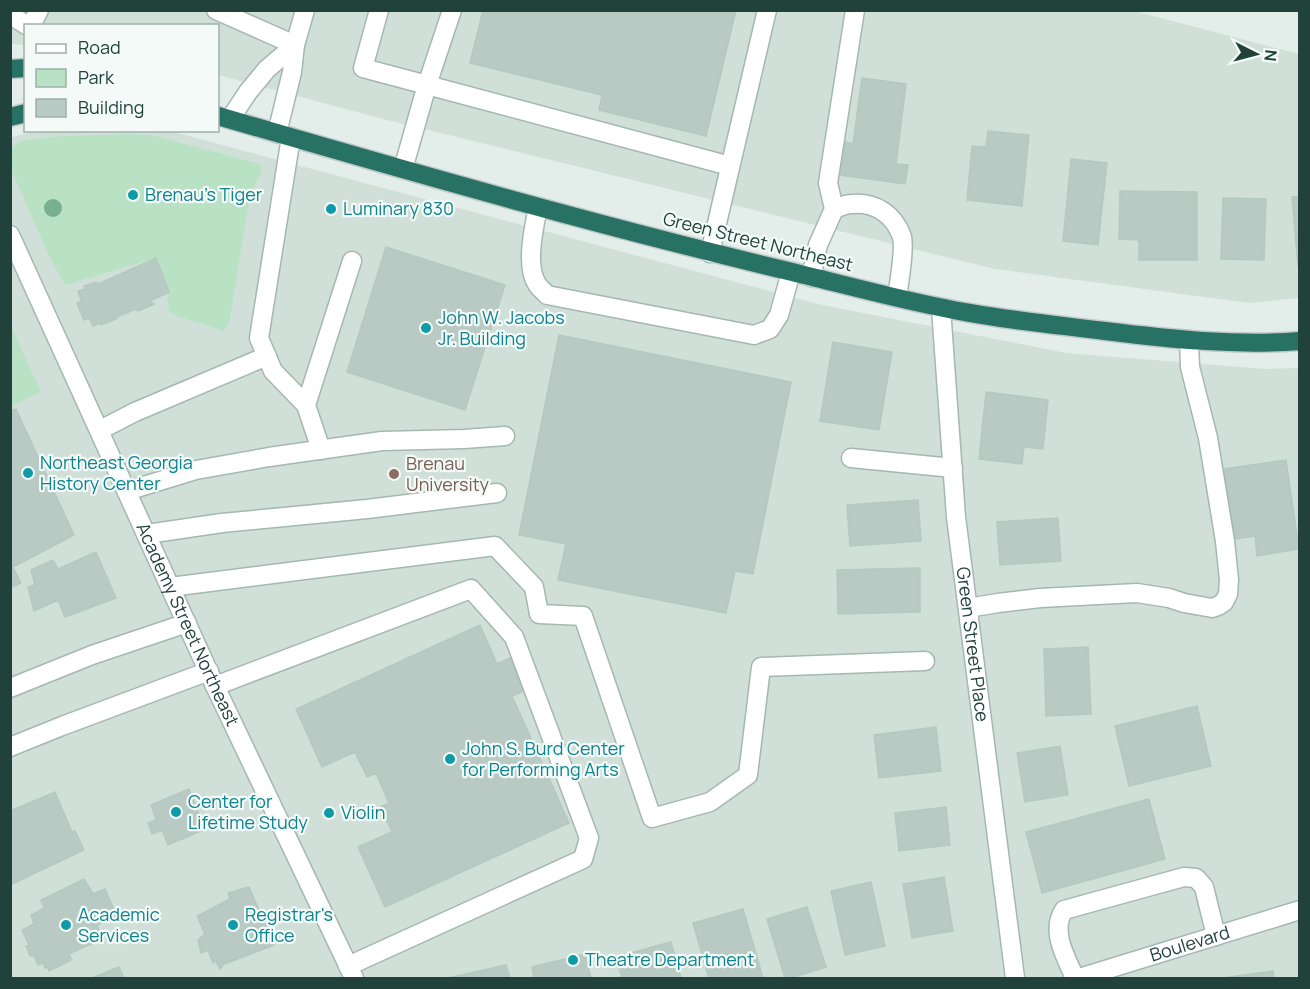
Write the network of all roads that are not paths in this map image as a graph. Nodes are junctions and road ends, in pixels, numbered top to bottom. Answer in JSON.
{"nodes":[{"id":1,"x":39,"y":10,"type":"edge"},
{"id":2,"x":216,"y":10,"type":"edge"},
{"id":3,"x":305,"y":10,"type":"edge"},
{"id":4,"x":379,"y":10,"type":"edge"},
{"id":5,"x":452,"y":10,"type":"edge"},
{"id":6,"x":767,"y":10,"type":"edge"},
{"id":7,"x":855,"y":10,"type":"edge"},
{"id":8,"x":10,"y":15,"type":"edge"},
{"id":9,"x":26,"y":24,"type":"edge"},
{"id":10,"x":30,"y":24,"type":"edge"},
{"id":11,"x":295,"y":45,"type":"junction"},
{"id":12,"x":427,"y":85,"type":"junction"},
{"id":13,"x":224,"y":118,"type":"edge"},
{"id":14,"x":284,"y":135,"type":"junction"},
{"id":15,"x":730,"y":166,"type":"junction"},
{"id":16,"x":403,"y":169,"type":"junction"},
{"id":17,"x":538,"y":207,"type":"junction"},
{"id":18,"x":834,"y":209,"type":"junction"},
{"id":19,"x":10,"y":235,"type":"edge"},
{"id":20,"x":710,"y":253,"type":"junction"},
{"id":21,"x":352,"y":261,"type":"dead end"},
{"id":22,"x":791,"y":272,"type":"junction"},
{"id":23,"x":812,"y":277,"type":"junction"},
{"id":24,"x":897,"y":297,"type":"junction"},
{"id":25,"x":941,"y":308,"type":"junction"},
{"id":26,"x":1189,"y":340,"type":"junction"},
{"id":27,"x":1299,"y":340,"type":"edge"},
{"id":28,"x":267,"y":356,"type":"junction"},
{"id":29,"x":306,"y":405,"type":"junction"},
{"id":30,"x":99,"y":430,"type":"junction"},
{"id":31,"x":505,"y":436,"type":"dead end"},
{"id":32,"x":321,"y":450,"type":"junction"},
{"id":33,"x":851,"y":458,"type":"dead end"},
{"id":34,"x":953,"y":468,"type":"junction"},
{"id":35,"x":127,"y":491,"type":"junction"},
{"id":36,"x":497,"y":493,"type":"dead end"},
{"id":37,"x":147,"y":534,"type":"junction"},
{"id":38,"x":171,"y":587,"type":"junction"},
{"id":39,"x":968,"y":608,"type":"junction"},
{"id":40,"x":187,"y":623,"type":"junction"},
{"id":41,"x":925,"y":661,"type":"dead end"},
{"id":42,"x":212,"y":678,"type":"junction"},
{"id":43,"x":10,"y":688,"type":"edge"},
{"id":44,"x":10,"y":747,"type":"edge"},
{"id":45,"x":1299,"y":910,"type":"edge"},
{"id":46,"x":1216,"y":936,"type":"junction"},
{"id":47,"x":1135,"y":970,"type":"edge"},
{"id":48,"x":351,"y":972,"type":"edge"},
{"id":49,"x":1016,"y":978,"type":"edge"},
{"id":50,"x":1077,"y":978,"type":"edge"}],
"edges":[{"from":1,"to":10,"type":"street"},
{"from":2,"to":11,"type":"street"},
{"from":3,"to":11,"type":"street"},
{"from":4,"to":12,"type":"street"},
{"from":5,"to":12,"type":"street"},
{"from":6,"to":15,"type":"street"},
{"from":7,"to":18,"type":"street"},
{"from":8,"to":9,"type":"street"},
{"from":11,"to":13,"type":"street"},
{"from":11,"to":14,"type":"street"},
{"from":12,"to":15,"type":"street"},
{"from":12,"to":16,"type":"street"},
{"from":13,"to":14,"type":"highway","name":"Green Street Northeast"},
{"from":14,"to":16,"type":"highway","name":"Green Street Northeast"},
{"from":14,"to":28,"type":"street"},
{"from":15,"to":20,"type":"street"},
{"from":16,"to":17,"type":"highway","name":"Green Street Northeast"},
{"from":17,"to":20,"type":"highway","name":"Green Street Northeast"},
{"from":17,"to":22,"type":"street"},
{"from":18,"to":23,"type":"street"},
{"from":18,"to":24,"type":"street"},
{"from":19,"to":30,"type":"street","name":"Academy Street Northeast"},
{"from":20,"to":22,"type":"highway","name":"Green Street Northeast"},
{"from":21,"to":29,"type":"street"},
{"from":22,"to":23,"type":"highway","name":"Green Street Northeast"},
{"from":23,"to":24,"type":"highway","name":"Green Street Northeast"},
{"from":24,"to":25,"type":"highway","name":"Green Street Northeast"},
{"from":25,"to":26,"type":"highway","name":"Green Street Northeast"},
{"from":25,"to":34,"type":"street","name":"Green Street Place"},
{"from":26,"to":27,"type":"highway","name":"Green Street Northeast"},
{"from":26,"to":39,"type":"street"},
{"from":28,"to":29,"type":"street"},
{"from":28,"to":30,"type":"street"},
{"from":29,"to":32,"type":"street"},
{"from":30,"to":35,"type":"street","name":"Academy Street Northeast"},
{"from":31,"to":32,"type":"street"},
{"from":32,"to":35,"type":"street"},
{"from":33,"to":34,"type":"street"},
{"from":34,"to":39,"type":"street","name":"Green Street Place"},
{"from":35,"to":37,"type":"street","name":"Academy Street Northeast"},
{"from":36,"to":37,"type":"street"},
{"from":37,"to":38,"type":"street","name":"Academy Street Northeast"},
{"from":38,"to":40,"type":"street","name":"Academy Street Northeast"},
{"from":38,"to":41,"type":"street"},
{"from":39,"to":49,"type":"street","name":"Green Street Place"},
{"from":40,"to":42,"type":"street","name":"Academy Street Northeast"},
{"from":40,"to":43,"type":"street"},
{"from":42,"to":44,"type":"street"},
{"from":42,"to":48,"type":"street","name":"Academy Street Northeast"},
{"from":42,"to":48,"type":"street"},
{"from":45,"to":46,"type":"street","name":"Boulevard"},
{"from":46,"to":47,"type":"street","name":"Boulevard"},
{"from":46,"to":50,"type":"street"},
{"from":47,"to":50,"type":"street","name":"Boulevard"}]}
